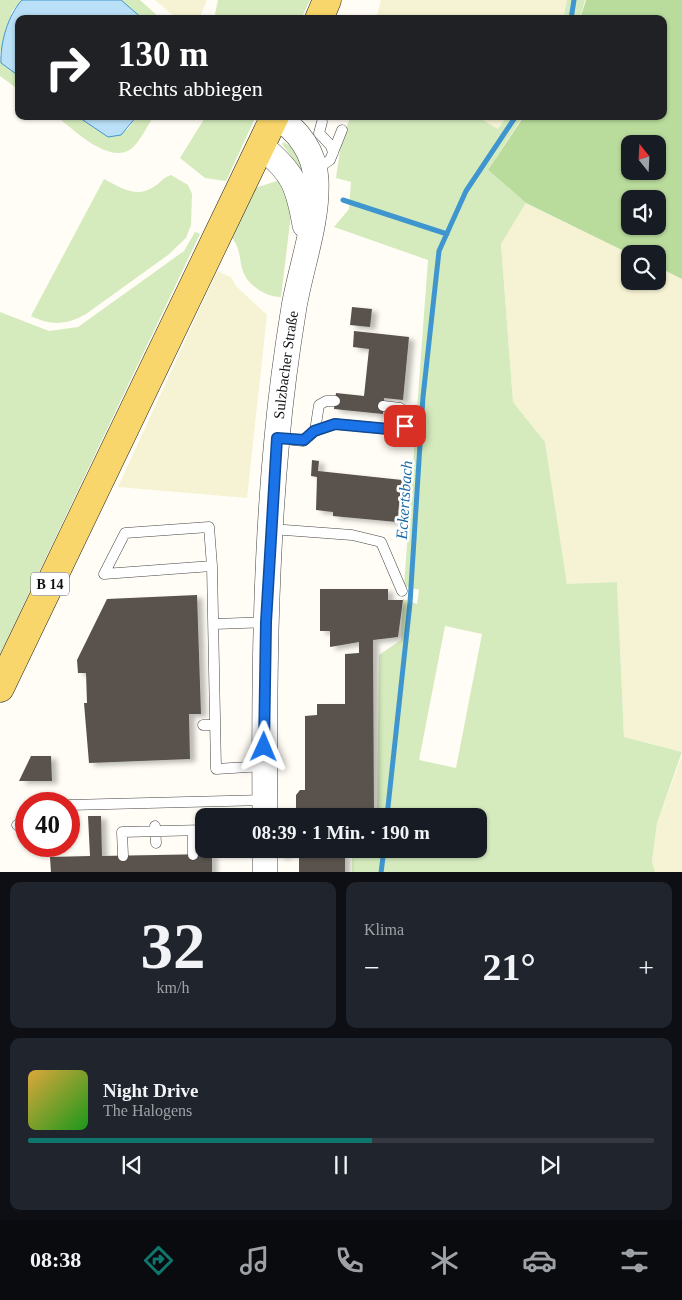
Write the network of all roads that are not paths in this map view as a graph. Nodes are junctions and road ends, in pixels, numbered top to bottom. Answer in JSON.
{"nodes":[{"id":1,"x":328,"y":0,"type":"edge"},
{"id":2,"x":321,"y":15,"type":"edge"},
{"id":3,"x":273,"y":120,"type":"edge"},
{"id":4,"x":283,"y":120,"type":"edge"},
{"id":5,"x":322,"y":122,"type":"dead end"},
{"id":6,"x":342,"y":130,"type":"dead end"},
{"id":7,"x":261,"y":146,"type":"junction"},
{"id":8,"x":333,"y":153,"type":"junction"},
{"id":9,"x":314,"y":170,"type":"junction"},
{"id":10,"x":307,"y":242,"type":"junction"},
{"id":11,"x":335,"y":401,"type":"dead end"},
{"id":12,"x":384,"y":406,"type":"dead end"},
{"id":13,"x":314,"y":431,"type":"junction"},
{"id":14,"x":277,"y":438,"type":"junction"},
{"id":15,"x":271,"y":529,"type":"junction"},
{"id":16,"x":212,"y":566,"type":"junction"},
{"id":17,"x":402,"y":591,"type":"dead end"},
{"id":18,"x":266,"y":622,"type":"junction"},
{"id":19,"x":214,"y":624,"type":"dead end"},
{"id":20,"x":0,"y":688,"type":"edge"},
{"id":21,"x":203,"y":725,"type":"dead end"},
{"id":22,"x":215,"y":725,"type":"junction"},
{"id":23,"x":264,"y":766,"type":"junction"},
{"id":24,"x":80,"y":805,"type":"edge"},
{"id":25,"x":265,"y":808,"type":"edge"},
{"id":26,"x":155,"y":828,"type":"junction"},
{"id":27,"x":192,"y":831,"type":"junction"},
{"id":28,"x":195,"y":831,"type":"edge"},
{"id":29,"x":156,"y":842,"type":"dead end"},
{"id":30,"x":195,"y":850,"type":"dead end"},
{"id":31,"x":122,"y":856,"type":"dead end"},
{"id":32,"x":265,"y":858,"type":"edge"},
{"id":33,"x":265,"y":872,"type":"edge"}],
"edges":[{"from":1,"to":2,"type":"main road"},
{"from":3,"to":7,"type":"main road","number":"B 14"},
{"from":4,"to":9,"type":"street","name":"Sulzbacher Straße"},
{"from":5,"to":8,"type":"lane"},
{"from":6,"to":8,"type":"lane"},
{"from":7,"to":10,"type":"street"},
{"from":7,"to":20,"type":"main road","number":"B 14"},
{"from":8,"to":9,"type":"lane"},
{"from":9,"to":10,"type":"street","name":"Sulzbacher Straße"},
{"from":10,"to":14,"type":"street","name":"Sulzbacher Straße"},
{"from":11,"to":13,"type":"lane"},
{"from":12,"to":13,"type":"lane"},
{"from":13,"to":14,"type":"lane"},
{"from":14,"to":15,"type":"street","name":"Sulzbacher Straße"},
{"from":15,"to":17,"type":"lane"},
{"from":15,"to":18,"type":"street","name":"Sulzbacher Straße"},
{"from":16,"to":16,"type":"lane"},
{"from":16,"to":22,"type":"lane"},
{"from":18,"to":19,"type":"lane"},
{"from":18,"to":23,"type":"street","name":"Sulzbacher Straße"},
{"from":21,"to":22,"type":"lane"},
{"from":22,"to":23,"type":"lane"},
{"from":23,"to":25,"type":"street","name":"Sulzbacher Straße"},
{"from":24,"to":25,"type":"lane"},
{"from":26,"to":27,"type":"lane"},
{"from":26,"to":29,"type":"lane"},
{"from":26,"to":31,"type":"lane"},
{"from":27,"to":28,"type":"lane"},
{"from":27,"to":30,"type":"lane"},
{"from":32,"to":33,"type":"street"}]}
